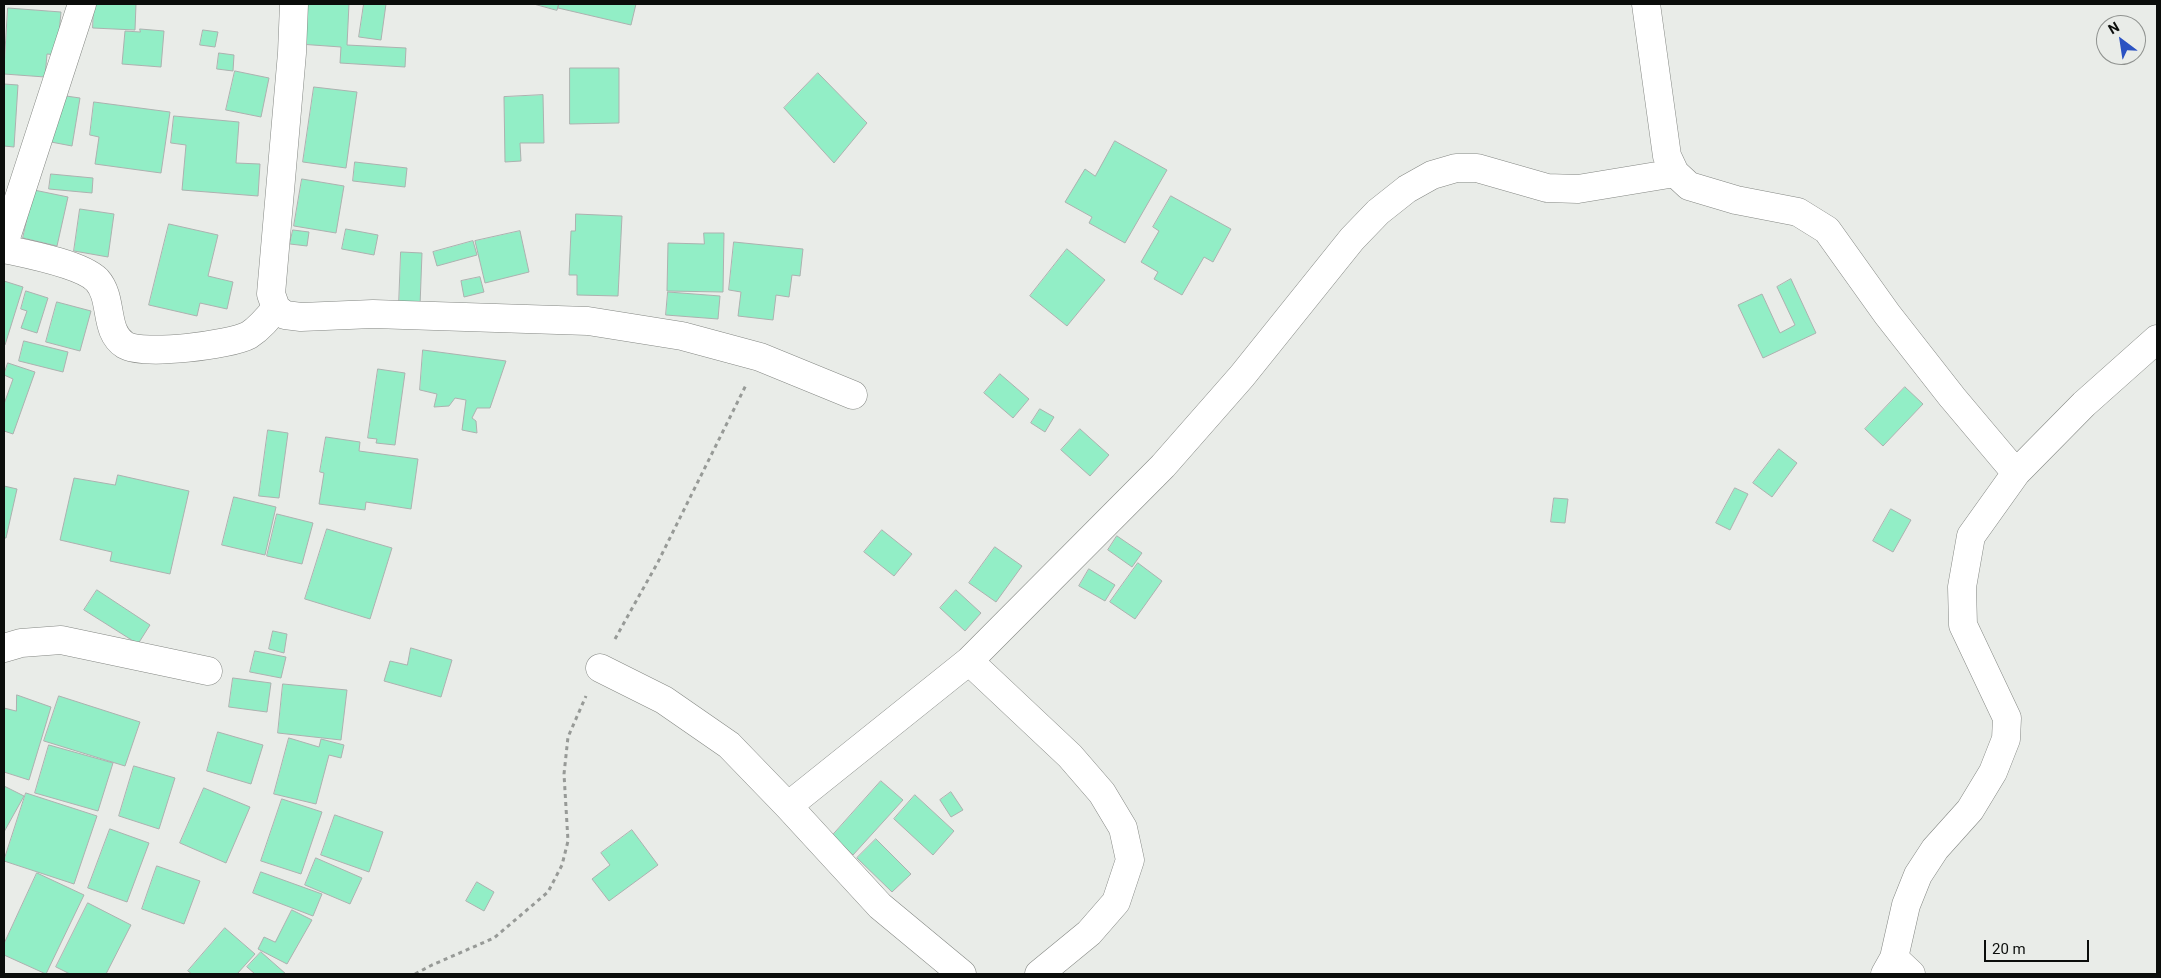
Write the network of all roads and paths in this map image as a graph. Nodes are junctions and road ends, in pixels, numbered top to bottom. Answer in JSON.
{"nodes":[{"id":1,"x":82,"y":4,"type":"edge"},
{"id":2,"x":294,"y":4,"type":"edge"},
{"id":3,"x":1646,"y":4,"type":"edge"},
{"id":4,"x":1675,"y":173,"type":"junction"},
{"id":5,"x":4,"y":244,"type":"edge"},
{"id":6,"x":4,"y":249,"type":"edge"},
{"id":7,"x":276,"y":308,"type":"junction"},
{"id":8,"x":2157,"y":339,"type":"edge"},
{"id":9,"x":853,"y":395,"type":"dead end"},
{"id":10,"x":2016,"y":473,"type":"junction"},
{"id":11,"x":4,"y":648,"type":"edge"},
{"id":12,"x":969,"y":661,"type":"junction"},
{"id":13,"x":600,"y":668,"type":"dead end"},
{"id":14,"x":208,"y":671,"type":"dead end"},
{"id":15,"x":788,"y":806,"type":"junction"},
{"id":16,"x":1897,"y":969,"type":"edge"},
{"id":17,"x":962,"y":974,"type":"edge"},
{"id":18,"x":1038,"y":974,"type":"edge"}],
"edges":[{"from":1,"to":5,"type":"street"},
{"from":2,"to":7,"type":"street"},
{"from":3,"to":4,"type":"street"},
{"from":4,"to":10,"type":"street"},
{"from":4,"to":12,"type":"street"},
{"from":6,"to":7,"type":"street"},
{"from":7,"to":9,"type":"street"},
{"from":8,"to":10,"type":"street"},
{"from":10,"to":16,"type":"street"},
{"from":11,"to":14,"type":"street"},
{"from":12,"to":15,"type":"street"},
{"from":12,"to":18,"type":"street"},
{"from":13,"to":15,"type":"street"},
{"from":15,"to":17,"type":"street"}]}
